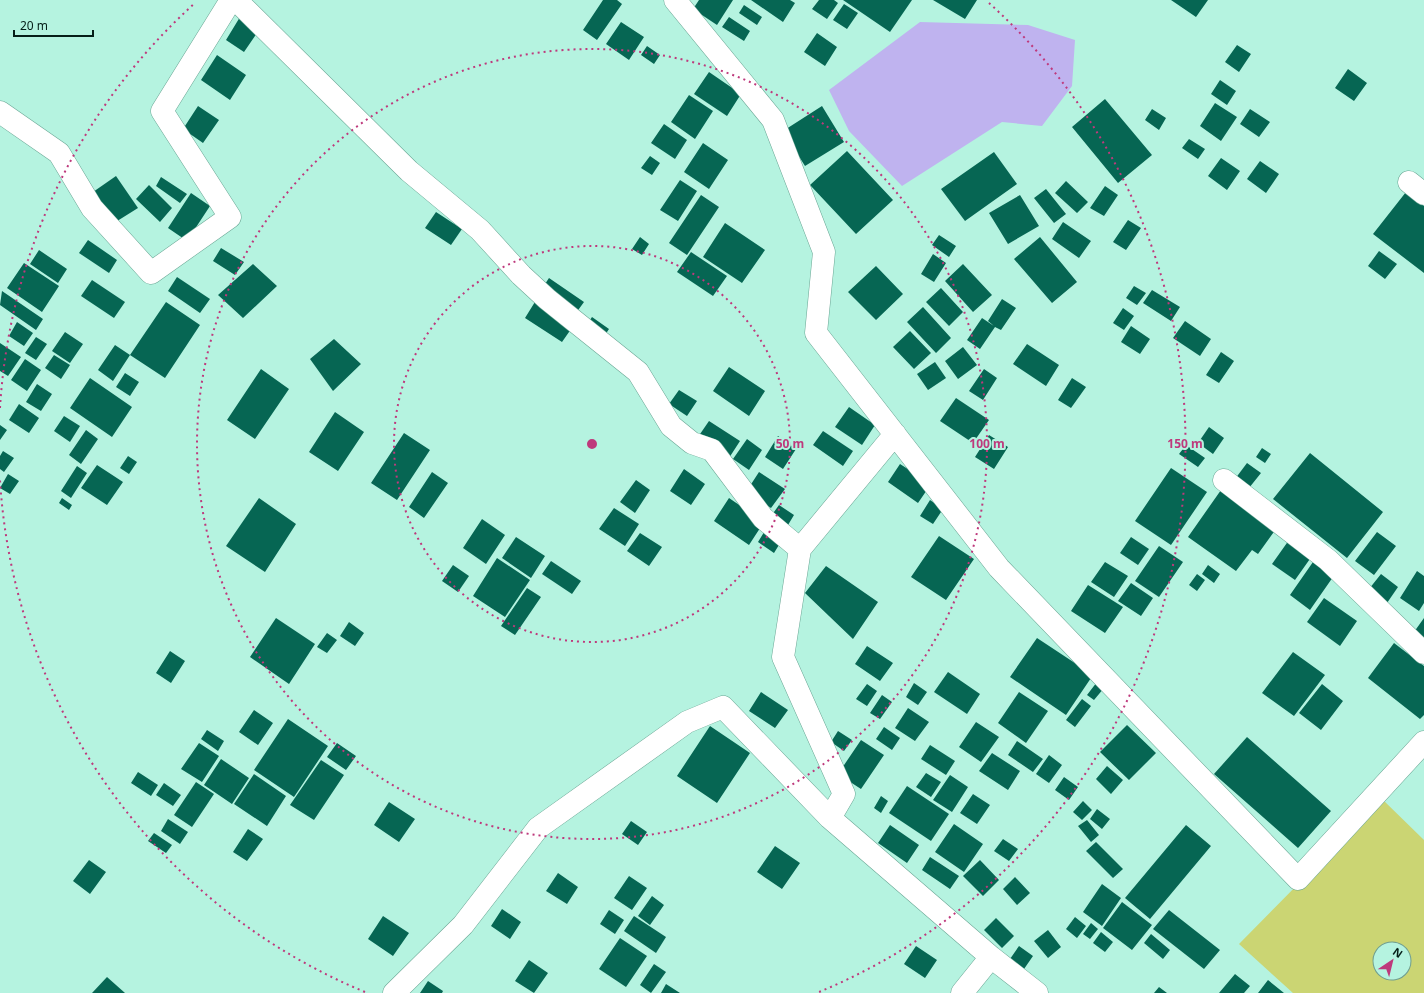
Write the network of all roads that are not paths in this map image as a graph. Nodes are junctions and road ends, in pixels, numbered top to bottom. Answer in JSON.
{"nodes":[{"id":1,"x":231,"y":0,"type":"edge"},
{"id":2,"x":236,"y":0,"type":"edge"},
{"id":3,"x":676,"y":0,"type":"edge"},
{"id":4,"x":0,"y":112,"type":"edge"},
{"id":5,"x":895,"y":434,"type":"junction"},
{"id":6,"x":1224,"y":480,"type":"dead end"},
{"id":7,"x":800,"y":550,"type":"junction"},
{"id":8,"x":1424,"y":653,"type":"edge"},
{"id":9,"x":1424,"y":742,"type":"edge"},
{"id":10,"x":830,"y":818,"type":"junction"},
{"id":11,"x":992,"y":956,"type":"junction"},
{"id":12,"x":394,"y":993,"type":"edge"},
{"id":13,"x":962,"y":993,"type":"edge"},
{"id":14,"x":1037,"y":993,"type":"edge"}],
"edges":[{"from":1,"to":4,"type":"street"},
{"from":2,"to":7,"type":"street"},
{"from":3,"to":5,"type":"street"},
{"from":5,"to":7,"type":"street"},
{"from":5,"to":9,"type":"street"},
{"from":6,"to":8,"type":"street"},
{"from":7,"to":10,"type":"street"},
{"from":10,"to":11,"type":"street"},
{"from":10,"to":12,"type":"street"},
{"from":11,"to":13,"type":"street"},
{"from":11,"to":14,"type":"street"}]}
